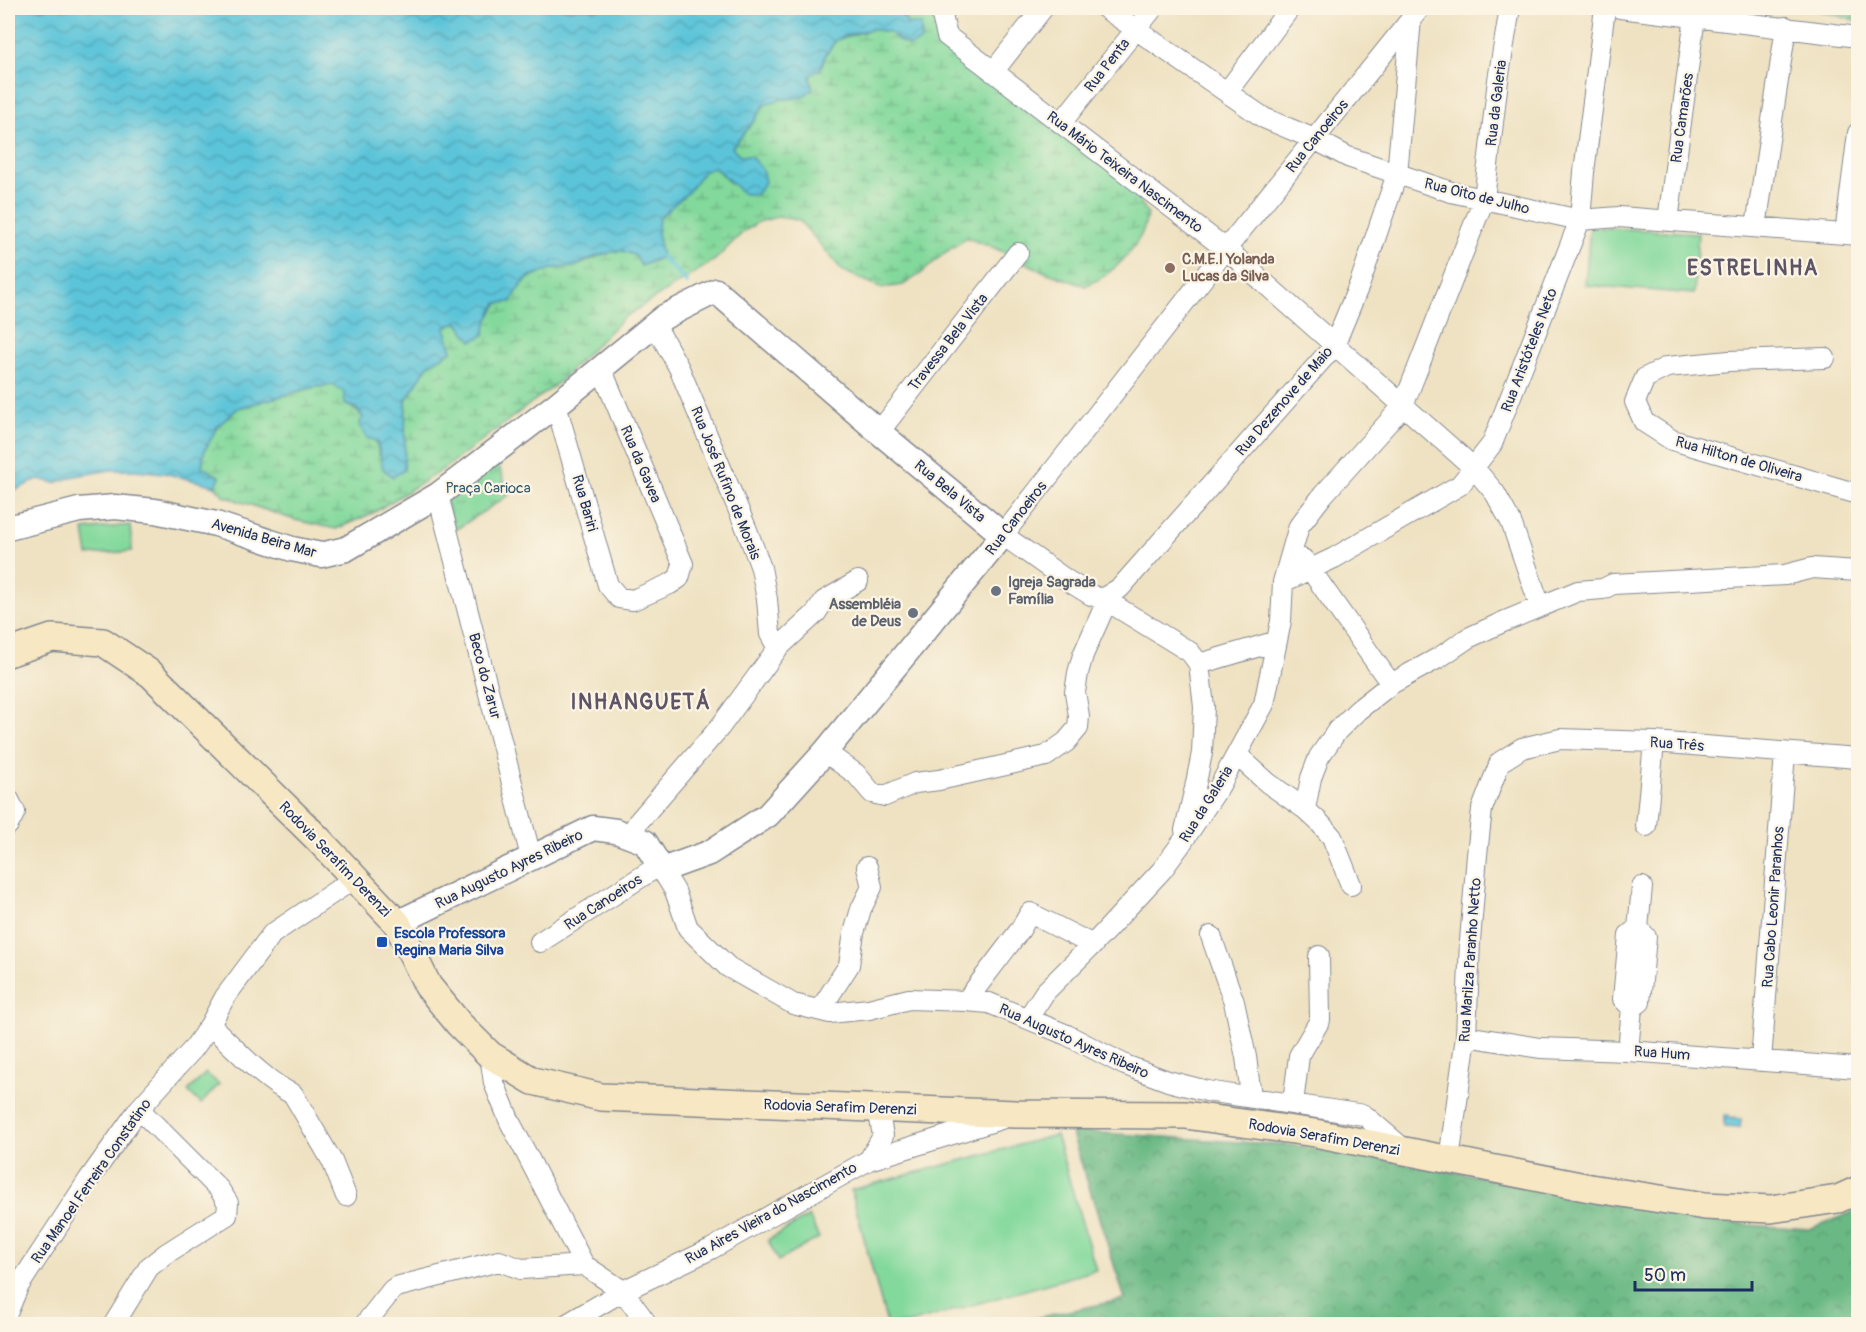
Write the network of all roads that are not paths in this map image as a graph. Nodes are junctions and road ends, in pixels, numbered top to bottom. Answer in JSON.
{"nodes":[{"id":1,"x":946,"y":8,"type":"edge"},
{"id":2,"x":1043,"y":8,"type":"edge"},
{"id":3,"x":1105,"y":8,"type":"edge"},
{"id":4,"x":1154,"y":8,"type":"edge"},
{"id":5,"x":1290,"y":8,"type":"edge"},
{"id":6,"x":1510,"y":8,"type":"edge"},
{"id":7,"x":1605,"y":8,"type":"edge"},
{"id":8,"x":1620,"y":8,"type":"edge"},
{"id":9,"x":1415,"y":13,"type":"edge"},
{"id":10,"x":1695,"y":16,"type":"junction"},
{"id":11,"x":1786,"y":27,"type":"junction"},
{"id":12,"x":1135,"y":29,"type":"junction"},
{"id":13,"x":1858,"y":37,"type":"edge"},
{"id":14,"x":993,"y":72,"type":"junction"},
{"id":15,"x":1227,"y":92,"type":"junction"},
{"id":16,"x":1061,"y":123,"type":"junction"},
{"id":17,"x":1858,"y":133,"type":"edge"},
{"id":18,"x":1314,"y":139,"type":"junction"},
{"id":19,"x":1397,"y":174,"type":"junction"},
{"id":20,"x":1484,"y":200,"type":"junction"},
{"id":21,"x":1580,"y":220,"type":"junction"},
{"id":22,"x":1668,"y":220,"type":"junction"},
{"id":23,"x":1756,"y":226,"type":"junction"},
{"id":24,"x":1852,"y":235,"type":"edge"},
{"id":25,"x":1226,"y":249,"type":"junction"},
{"id":26,"x":1018,"y":253,"type":"dead end"},
{"id":27,"x":716,"y":291,"type":"joint"},
{"id":28,"x":659,"y":320,"type":"junction"},
{"id":29,"x":1334,"y":346,"type":"junction"},
{"id":30,"x":1825,"y":358,"type":"dead end"},
{"id":31,"x":601,"y":368,"type":"junction"},
{"id":32,"x":556,"y":405,"type":"junction"},
{"id":33,"x":1402,"y":406,"type":"junction"},
{"id":34,"x":879,"y":432,"type":"junction"},
{"id":35,"x":1474,"y":468,"type":"junction"},
{"id":36,"x":1858,"y":494,"type":"edge"},
{"id":37,"x":438,"y":495,"type":"junction"},
{"id":38,"x":8,"y":528,"type":"edge"},
{"id":39,"x":1003,"y":535,"type":"junction"},
{"id":40,"x":1294,"y":542,"type":"junction"},
{"id":41,"x":1308,"y":569,"type":"junction"},
{"id":42,"x":1858,"y":571,"type":"edge"},
{"id":43,"x":858,"y":581,"type":"dead end"},
{"id":44,"x":1283,"y":582,"type":"junction"},
{"id":45,"x":619,"y":598,"type":"joint"},
{"id":46,"x":1105,"y":600,"type":"junction"},
{"id":47,"x":1540,"y":606,"type":"junction"},
{"id":48,"x":1277,"y":642,"type":"junction"},
{"id":49,"x":778,"y":648,"type":"junction"},
{"id":50,"x":8,"y":653,"type":"edge"},
{"id":51,"x":1199,"y":664,"type":"junction"},
{"id":52,"x":1391,"y":684,"type":"junction"},
{"id":53,"x":1654,"y":742,"type":"junction"},
{"id":54,"x":825,"y":752,"type":"junction"},
{"id":55,"x":1785,"y":753,"type":"junction"},
{"id":56,"x":1858,"y":758,"type":"edge"},
{"id":57,"x":1233,"y":762,"type":"junction"},
{"id":58,"x":1500,"y":762,"type":"joint"},
{"id":59,"x":1199,"y":765,"type":"junction"},
{"id":60,"x":8,"y":798,"type":"edge"},
{"id":61,"x":1305,"y":809,"type":"junction"},
{"id":62,"x":8,"y":825,"type":"edge"},
{"id":63,"x":1646,"y":826,"type":"dead end"},
{"id":64,"x":630,"y":836,"type":"junction"},
{"id":65,"x":1181,"y":844,"type":"junction"},
{"id":66,"x":531,"y":857,"type":"junction"},
{"id":67,"x":867,"y":867,"type":"dead end"},
{"id":68,"x":662,"y":870,"type":"junction"},
{"id":69,"x":355,"y":878,"type":"junction"},
{"id":70,"x":1351,"y":885,"type":"dead end"},
{"id":71,"x":1642,"y":886,"type":"dead end"},
{"id":72,"x":397,"y":923,"type":"junction"},
{"id":73,"x":1211,"y":936,"type":"dead end"},
{"id":74,"x":540,"y":942,"type":"dead end"},
{"id":75,"x":1093,"y":945,"type":"junction"},
{"id":76,"x":1319,"y":956,"type":"dead end"},
{"id":77,"x":966,"y":1001,"type":"junction"},
{"id":78,"x":820,"y":1010,"type":"junction"},
{"id":79,"x":1028,"y":1018,"type":"junction"},
{"id":80,"x":210,"y":1025,"type":"junction"},
{"id":81,"x":1466,"y":1036,"type":"junction"},
{"id":82,"x":1628,"y":1051,"type":"junction"},
{"id":83,"x":490,"y":1055,"type":"junction"},
{"id":84,"x":1761,"y":1061,"type":"junction"},
{"id":85,"x":1858,"y":1068,"type":"edge"},
{"id":86,"x":1251,"y":1096,"type":"junction"},
{"id":87,"x":1293,"y":1103,"type":"junction"},
{"id":88,"x":140,"y":1109,"type":"junction"},
{"id":89,"x":880,"y":1119,"type":"junction"},
{"id":90,"x":945,"y":1124,"type":"junction"},
{"id":91,"x":923,"y":1143,"type":"junction"},
{"id":92,"x":1406,"y":1151,"type":"junction"},
{"id":93,"x":869,"y":1160,"type":"junction"},
{"id":94,"x":1449,"y":1160,"type":"junction"},
{"id":95,"x":1858,"y":1190,"type":"edge"},
{"id":96,"x":346,"y":1196,"type":"dead end"},
{"id":97,"x":584,"y":1265,"type":"junction"},
{"id":98,"x":13,"y":1287,"type":"edge"},
{"id":99,"x":623,"y":1291,"type":"junction"},
{"id":100,"x":8,"y":1311,"type":"edge"},
{"id":101,"x":114,"y":1324,"type":"edge"},
{"id":102,"x":365,"y":1324,"type":"edge"},
{"id":103,"x":567,"y":1324,"type":"edge"},
{"id":104,"x":647,"y":1324,"type":"edge"}],
"edges":[{"from":1,"to":14,"type":"street","name":"Rua Mário Teixeira Nascimento"},
{"from":2,"to":14,"type":"street"},
{"from":3,"to":12,"type":"street","name":"Rua Oito de Julho"},
{"from":4,"to":12,"type":"street","name":"Rua Penta"},
{"from":5,"to":15,"type":"street"},
{"from":6,"to":20,"type":"street","name":"Rua da Galeria"},
{"from":7,"to":21,"type":"street","name":"Rua Aristóteles Neto"},
{"from":8,"to":10,"type":"street"},
{"from":9,"to":18,"type":"street","name":"Rua Canoeiros"},
{"from":9,"to":19,"type":"street","name":"Rua Dezenove de Maio"},
{"from":10,"to":11,"type":"street"},
{"from":10,"to":22,"type":"street","name":"Rua Camarões"},
{"from":11,"to":13,"type":"street"},
{"from":11,"to":23,"type":"street"},
{"from":12,"to":15,"type":"street","name":"Rua Oito de Julho"},
{"from":12,"to":16,"type":"street","name":"Rua Penta"},
{"from":14,"to":16,"type":"street","name":"Rua Mário Teixeira Nascimento"},
{"from":15,"to":18,"type":"street","name":"Rua Oito de Julho"},
{"from":16,"to":25,"type":"street","name":"Rua Mário Teixeira Nascimento"},
{"from":17,"to":24,"type":"street"},
{"from":18,"to":19,"type":"street","name":"Rua Oito de Julho"},
{"from":18,"to":25,"type":"street","name":"Rua Canoeiros"},
{"from":19,"to":20,"type":"street","name":"Rua Oito de Julho"},
{"from":19,"to":29,"type":"street","name":"Rua Dezenove de Maio"},
{"from":20,"to":21,"type":"street","name":"Rua Oito de Julho"},
{"from":20,"to":33,"type":"street"},
{"from":21,"to":22,"type":"street","name":"Rua Oito de Julho"},
{"from":21,"to":35,"type":"street","name":"Rua Aristóteles Neto"},
{"from":22,"to":23,"type":"street","name":"Rua Oito de Julho"},
{"from":23,"to":24,"type":"street","name":"Rua Oito de Julho"},
{"from":25,"to":29,"type":"street","name":"Rua Mário Teixeira Nascimento"},
{"from":25,"to":39,"type":"street","name":"Rua Canoeiros"},
{"from":26,"to":34,"type":"street","name":"Travessa Bela Vista"},
{"from":27,"to":28,"type":"street","name":"Avenida Beira Mar"},
{"from":27,"to":34,"type":"street","name":"Rua Bela Vista"},
{"from":28,"to":31,"type":"street","name":"Avenida Beira Mar"},
{"from":28,"to":49,"type":"street","name":"Rua José Rufino de Morais"},
{"from":29,"to":33,"type":"street","name":"Rua Mário Teixeira Nascimento"},
{"from":29,"to":46,"type":"street","name":"Rua Dezenove de Maio"},
{"from":30,"to":36,"type":"street","name":"Rua Hilton de Oliveira"},
{"from":31,"to":32,"type":"street","name":"Avenida Beira Mar"},
{"from":31,"to":45,"type":"street","name":"Rua da Gavea"},
{"from":32,"to":37,"type":"street","name":"Avenida Beira Mar"},
{"from":32,"to":45,"type":"street","name":"Rua Bariri"},
{"from":33,"to":35,"type":"street","name":"Rua Mário Teixeira Nascimento"},
{"from":33,"to":40,"type":"street","name":"Rua da Galeria"},
{"from":34,"to":39,"type":"street","name":"Rua Bela Vista"},
{"from":35,"to":41,"type":"street","name":"Rua Aristóteles Neto"},
{"from":35,"to":47,"type":"street","name":"Rua Mário Teixeira Nascimento"},
{"from":37,"to":38,"type":"street","name":"Avenida Beira Mar"},
{"from":37,"to":66,"type":"street","name":"Beco do Zarur"},
{"from":39,"to":46,"type":"street","name":"Rua Bela Vista"},
{"from":39,"to":54,"type":"street","name":"Rua Canoeiros"},
{"from":40,"to":41,"type":"street"},
{"from":40,"to":44,"type":"street","name":"Rua da Galeria"},
{"from":41,"to":44,"type":"street","name":"Rua Aristóteles Neto"},
{"from":41,"to":52,"type":"street"},
{"from":42,"to":47,"type":"street"},
{"from":43,"to":49,"type":"street"},
{"from":44,"to":48,"type":"street","name":"Rua da Galeria"},
{"from":46,"to":51,"type":"street","name":"Rua Bela Vista"},
{"from":46,"to":54,"type":"street"},
{"from":47,"to":52,"type":"street"},
{"from":48,"to":51,"type":"street"},
{"from":48,"to":57,"type":"street","name":"Rua da Galeria"},
{"from":49,"to":64,"type":"street"},
{"from":50,"to":69,"type":"main road","name":"Rodovia Serafim Derenzi"},
{"from":51,"to":59,"type":"street"},
{"from":52,"to":61,"type":"street"},
{"from":53,"to":55,"type":"street","name":"Rua Três"},
{"from":53,"to":58,"type":"street","name":"Rua Três"},
{"from":53,"to":63,"type":"street"},
{"from":54,"to":68,"type":"street","name":"Rua Canoeiros"},
{"from":55,"to":56,"type":"street","name":"Rua Três"},
{"from":55,"to":84,"type":"street","name":"Rua Cabo Leonir Paranhos"},
{"from":57,"to":59,"type":"street"},
{"from":57,"to":61,"type":"street"},
{"from":57,"to":65,"type":"street","name":"Rua da Galeria"},
{"from":58,"to":81,"type":"street","name":"Rua Marilza Paranho Netto"},
{"from":59,"to":65,"type":"street"},
{"from":60,"to":62,"type":"street"},
{"from":61,"to":70,"type":"street"},
{"from":64,"to":66,"type":"street","name":"Rua Augusto Ayres Ribeiro"},
{"from":64,"to":68,"type":"street","name":"Rua Augusto Ayres Ribeiro"},
{"from":65,"to":75,"type":"street","name":"Rua da Galeria"},
{"from":66,"to":72,"type":"street","name":"Rua Augusto Ayres Ribeiro"},
{"from":67,"to":78,"type":"street"},
{"from":68,"to":74,"type":"street","name":"Rua Canoeiros"},
{"from":68,"to":78,"type":"street","name":"Rua Augusto Ayres Ribeiro"},
{"from":69,"to":72,"type":"main road","name":"Rodovia Serafim Derenzi"},
{"from":69,"to":80,"type":"street","name":"Rua Manoel Ferreira Constatino"},
{"from":71,"to":82,"type":"street"},
{"from":72,"to":83,"type":"main road","name":"Rodovia Serafim Derenzi"},
{"from":73,"to":86,"type":"street"},
{"from":75,"to":77,"type":"street"},
{"from":75,"to":79,"type":"street","name":"Rua da Galeria"},
{"from":76,"to":87,"type":"street"},
{"from":77,"to":78,"type":"street","name":"Rua Augusto Ayres Ribeiro"},
{"from":77,"to":79,"type":"street","name":"Rua Augusto Ayres Ribeiro"},
{"from":79,"to":86,"type":"street","name":"Rua Augusto Ayres Ribeiro"},
{"from":80,"to":88,"type":"street","name":"Rua Manoel Ferreira Constatino"},
{"from":80,"to":96,"type":"street"},
{"from":81,"to":82,"type":"street","name":"Rua Hum"},
{"from":81,"to":94,"type":"street","name":"Rua Marilza Paranho Netto"},
{"from":82,"to":84,"type":"street","name":"Rua Hum"},
{"from":83,"to":89,"type":"main road","name":"Rodovia Serafim Derenzi"},
{"from":83,"to":97,"type":"street"},
{"from":84,"to":85,"type":"street","name":"Rua Hum"},
{"from":86,"to":87,"type":"street","name":"Rua Augusto Ayres Ribeiro"},
{"from":87,"to":92,"type":"street","name":"Rua Augusto Ayres Ribeiro"},
{"from":88,"to":98,"type":"street","name":"Rua Manoel Ferreira Constatino"},
{"from":88,"to":101,"type":"street"},
{"from":89,"to":90,"type":"main road","name":"Rodovia Serafim Derenzi"},
{"from":89,"to":91,"type":"street"},
{"from":89,"to":93,"type":"street","name":"Rua Aires Vieira do Nascimento"},
{"from":90,"to":91,"type":"street"},
{"from":90,"to":92,"type":"main road","name":"Rodovia Serafim Derenzi"},
{"from":91,"to":93,"type":"street"},
{"from":92,"to":94,"type":"main road","name":"Rodovia Serafim Derenzi"},
{"from":93,"to":99,"type":"street","name":"Rua Aires Vieira do Nascimento"},
{"from":94,"to":95,"type":"main road","name":"Rodovia Serafim Derenzi"},
{"from":97,"to":99,"type":"street"},
{"from":97,"to":102,"type":"street"},
{"from":98,"to":100,"type":"street","name":"Rua Manoel Ferreira Constatino"},
{"from":99,"to":103,"type":"street","name":"Rua Aires Vieira do Nascimento"},
{"from":99,"to":104,"type":"street"}]}
